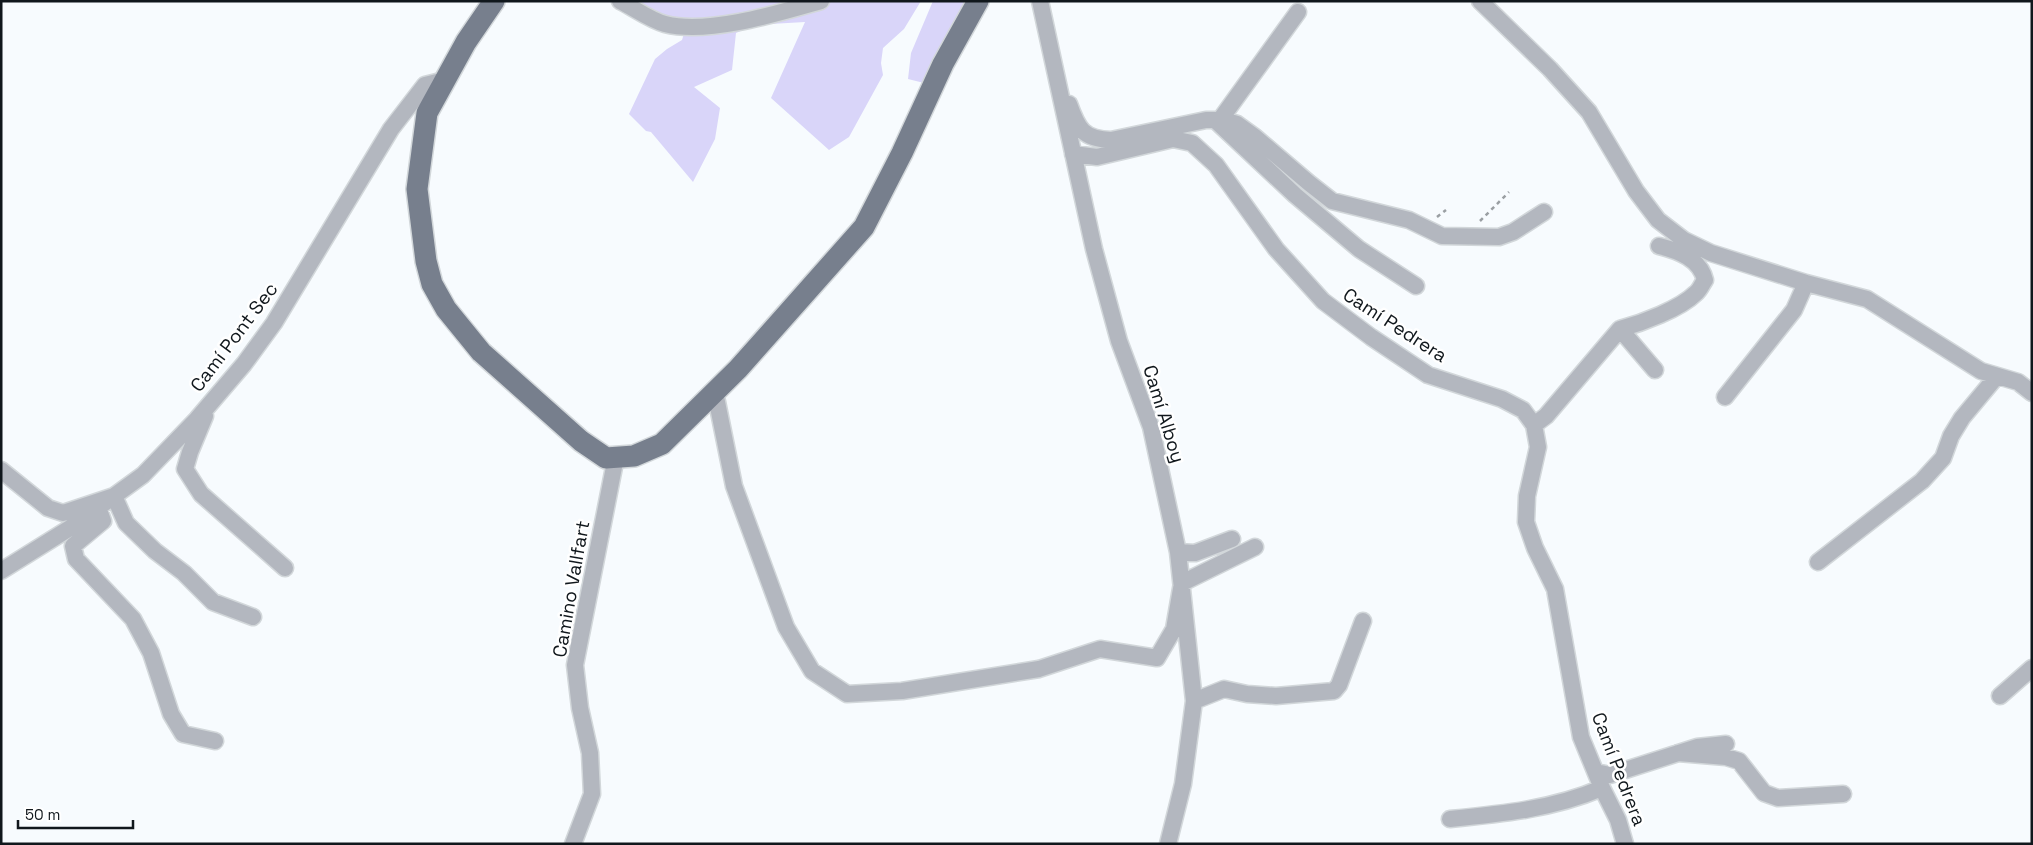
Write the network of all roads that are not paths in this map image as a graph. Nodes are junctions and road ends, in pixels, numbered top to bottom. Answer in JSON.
{"nodes":[{"id":1,"x":494,"y":1,"type":"edge"},
{"id":2,"x":620,"y":1,"type":"edge"},
{"id":3,"x":821,"y":1,"type":"edge"},
{"id":4,"x":978,"y":1,"type":"edge"},
{"id":5,"x":1040,"y":1,"type":"edge"},
{"id":6,"x":1480,"y":1,"type":"edge"},
{"id":7,"x":1298,"y":12,"type":"dead end"},
{"id":8,"x":1053,"y":62,"type":"junction"},
{"id":9,"x":445,"y":80,"type":"junction"},
{"id":10,"x":1218,"y":120,"type":"junction"},
{"id":11,"x":1073,"y":154,"type":"junction"},
{"id":12,"x":1544,"y":212,"type":"dead end"},
{"id":13,"x":1659,"y":246,"type":"dead end"},
{"id":14,"x":1806,"y":283,"type":"junction"},
{"id":15,"x":1416,"y":286,"type":"dead end"},
{"id":16,"x":1620,"y":329,"type":"junction"},
{"id":17,"x":1655,"y":370,"type":"dead end"},
{"id":18,"x":1997,"y":376,"type":"junction"},
{"id":19,"x":715,"y":392,"type":"junction"},
{"id":20,"x":2032,"y":393,"type":"edge"},
{"id":21,"x":1725,"y":397,"type":"dead end"},
{"id":22,"x":211,"y":402,"type":"junction"},
{"id":23,"x":1534,"y":425,"type":"junction"},
{"id":24,"x":616,"y":457,"type":"junction"},
{"id":25,"x":1,"y":470,"type":"edge"},
{"id":26,"x":114,"y":496,"type":"junction"},
{"id":27,"x":98,"y":507,"type":"junction"},
{"id":28,"x":1232,"y":539,"type":"dead end"},
{"id":29,"x":1255,"y":547,"type":"dead end"},
{"id":30,"x":1178,"y":552,"type":"junction"},
{"id":31,"x":1818,"y":562,"type":"dead end"},
{"id":32,"x":285,"y":568,"type":"dead end"},
{"id":33,"x":1,"y":571,"type":"edge"},
{"id":34,"x":1182,"y":583,"type":"junction"},
{"id":35,"x":253,"y":617,"type":"dead end"},
{"id":36,"x":1363,"y":621,"type":"dead end"},
{"id":37,"x":2032,"y":668,"type":"edge"},
{"id":38,"x":2000,"y":696,"type":"dead end"},
{"id":39,"x":1194,"y":701,"type":"junction"},
{"id":40,"x":215,"y":741,"type":"dead end"},
{"id":41,"x":1726,"y":744,"type":"dead end"},
{"id":42,"x":1678,"y":753,"type":"junction"},
{"id":43,"x":1596,"y":772,"type":"junction"},
{"id":44,"x":1602,"y":788,"type":"junction"},
{"id":45,"x":1843,"y":794,"type":"dead end"},
{"id":46,"x":1450,"y":819,"type":"dead end"},
{"id":47,"x":573,"y":844,"type":"edge"},
{"id":48,"x":1168,"y":844,"type":"edge"},
{"id":49,"x":1625,"y":844,"type":"edge"}],
"edges":[{"from":1,"to":9,"type":"main road"},
{"from":2,"to":3,"type":"street"},
{"from":4,"to":19,"type":"main road"},
{"from":5,"to":8,"type":"street","name":"Camí Alboy"},
{"from":6,"to":14,"type":"street"},
{"from":7,"to":10,"type":"street"},
{"from":8,"to":10,"type":"street"},
{"from":8,"to":11,"type":"street","name":"Camí Alboy"},
{"from":9,"to":22,"type":"street","name":"Camí Pont Sec"},
{"from":9,"to":24,"type":"main road"},
{"from":10,"to":12,"type":"street"},
{"from":10,"to":15,"type":"street"},
{"from":11,"to":23,"type":"street","name":"Camí Pedrera"},
{"from":11,"to":30,"type":"street","name":"Camí Alboy"},
{"from":13,"to":16,"type":"street"},
{"from":14,"to":18,"type":"street"},
{"from":14,"to":21,"type":"street"},
{"from":16,"to":17,"type":"street"},
{"from":16,"to":23,"type":"street"},
{"from":18,"to":20,"type":"street"},
{"from":18,"to":31,"type":"street"},
{"from":19,"to":24,"type":"main road"},
{"from":19,"to":34,"type":"street"},
{"from":22,"to":26,"type":"street","name":"Camí Pont Sec"},
{"from":22,"to":32,"type":"street"},
{"from":23,"to":43,"type":"street","name":"Camí Pedrera"},
{"from":24,"to":47,"type":"street","name":"Camino Vallfart"},
{"from":25,"to":26,"type":"street"},
{"from":26,"to":27,"type":"street","name":"Camí Pont Sec"},
{"from":26,"to":35,"type":"street"},
{"from":27,"to":33,"type":"street","name":"Camí Pont Sec"},
{"from":27,"to":40,"type":"street"},
{"from":28,"to":30,"type":"street"},
{"from":29,"to":34,"type":"street"},
{"from":30,"to":34,"type":"street","name":"Camí Alboy"},
{"from":34,"to":39,"type":"street","name":"Camí Alboy"},
{"from":36,"to":39,"type":"street"},
{"from":37,"to":38,"type":"street"},
{"from":39,"to":48,"type":"street","name":"Camí Alboy"},
{"from":41,"to":42,"type":"street"},
{"from":42,"to":43,"type":"street"},
{"from":42,"to":45,"type":"street"},
{"from":43,"to":44,"type":"street","name":"Camí Pedrera"},
{"from":44,"to":46,"type":"street"},
{"from":44,"to":49,"type":"street","name":"Camí Pedrera"}]}
